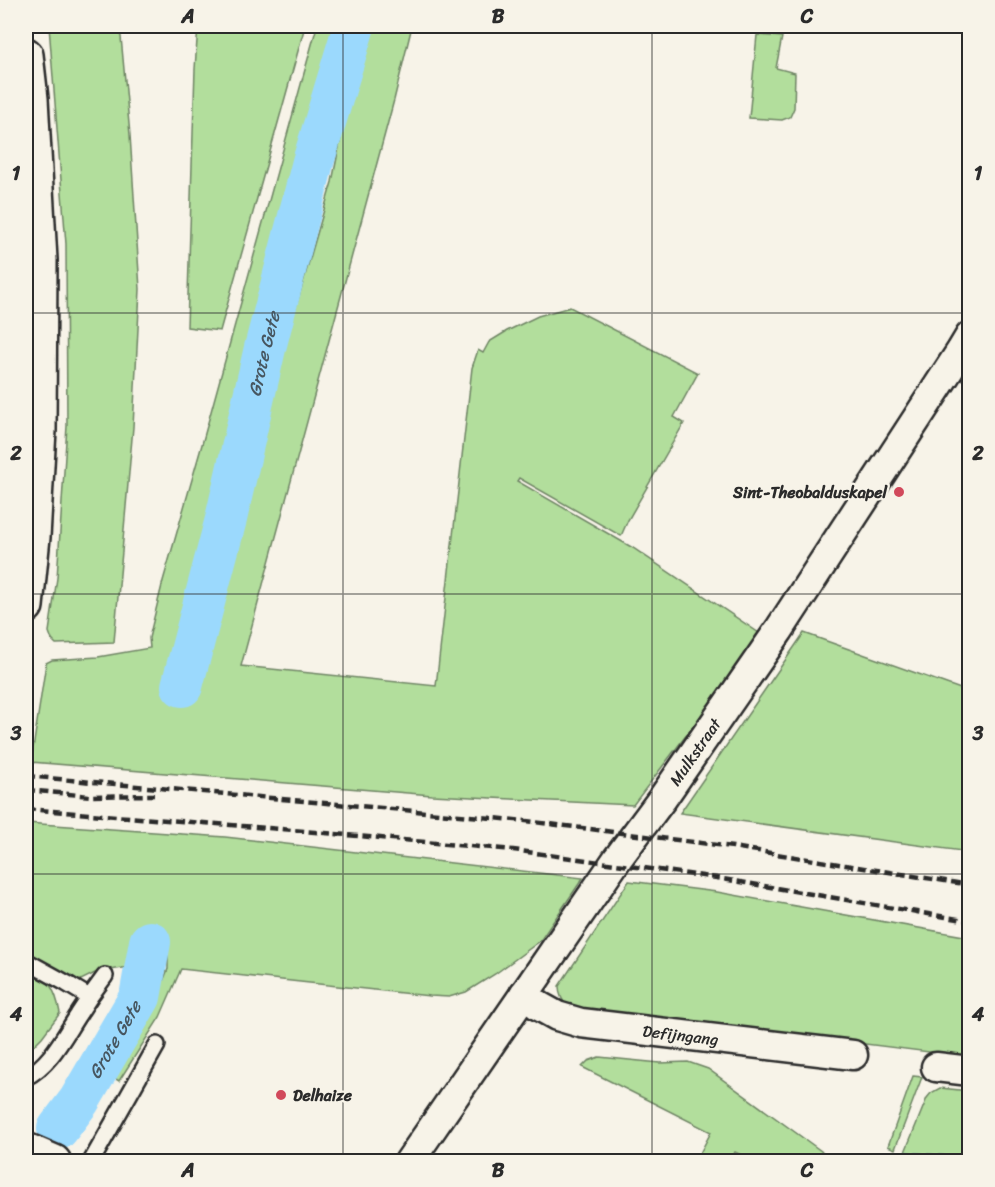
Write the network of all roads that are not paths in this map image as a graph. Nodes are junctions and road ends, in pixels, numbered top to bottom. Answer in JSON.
{"nodes":[{"id":1,"x":26,"y":55,"type":"edge"},
{"id":2,"x":969,"y":336,"type":"edge"},
{"id":3,"x":26,"y":606,"type":"edge"},
{"id":4,"x":26,"y":962,"type":"edge"},
{"id":5,"x":105,"y":976,"type":"dead end"},
{"id":6,"x":524,"y":994,"type":"junction"},
{"id":7,"x":89,"y":997,"type":"junction"},
{"id":8,"x":157,"y":1045,"type":"dead end"},
{"id":9,"x":848,"y":1054,"type":"dead end"},
{"id":10,"x":936,"y":1067,"type":"dead end"},
{"id":11,"x":969,"y":1071,"type":"edge"},
{"id":12,"x":26,"y":1077,"type":"edge"},
{"id":13,"x":26,"y":1150,"type":"edge"},
{"id":14,"x":54,"y":1161,"type":"edge"},
{"id":15,"x":92,"y":1161,"type":"edge"},
{"id":16,"x":409,"y":1161,"type":"edge"}],
"edges":[{"from":1,"to":3,"type":"main road"},
{"from":2,"to":6,"type":"street","name":"Mulkstraat"},
{"from":4,"to":7,"type":"lane"},
{"from":5,"to":7,"type":"lane"},
{"from":6,"to":9,"type":"street","name":"Defijngang"},
{"from":6,"to":16,"type":"street","name":"Mulkstraat"},
{"from":7,"to":12,"type":"lane"},
{"from":8,"to":15,"type":"lane"},
{"from":10,"to":11,"type":"street"},
{"from":13,"to":14,"type":"main road"}]}
